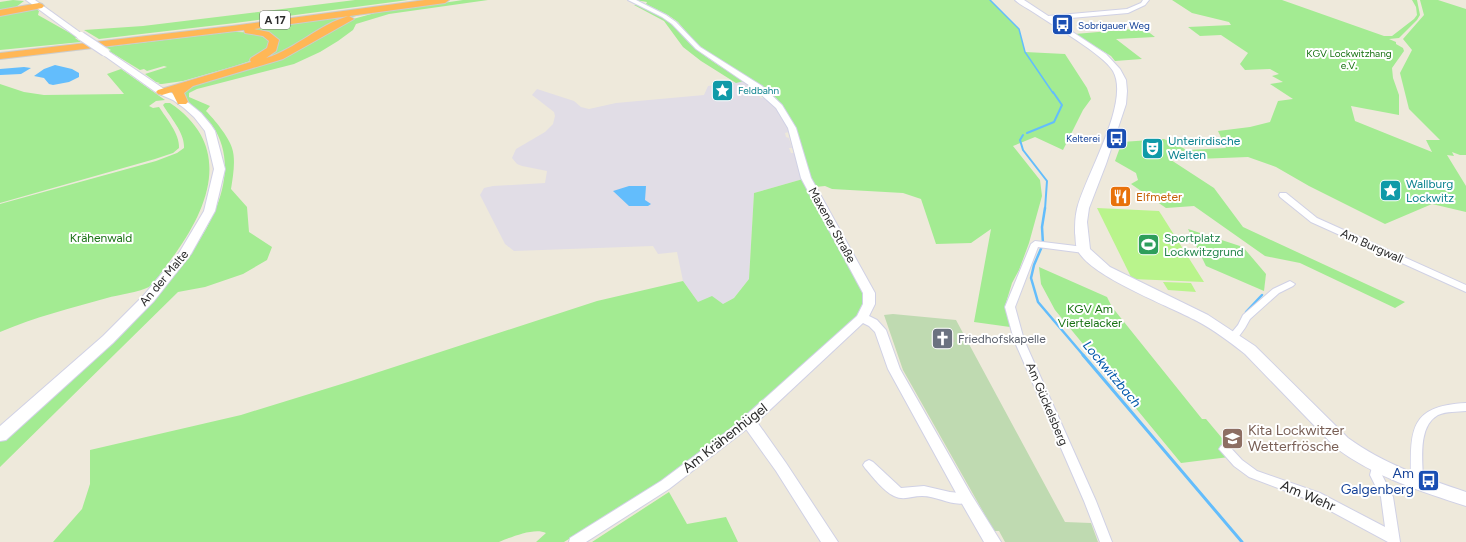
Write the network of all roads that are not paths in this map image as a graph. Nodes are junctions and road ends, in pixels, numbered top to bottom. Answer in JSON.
{"nodes":[{"id":1,"x":422,"y":0,"type":"edge"},
{"id":2,"x":445,"y":0,"type":"edge"},
{"id":3,"x":631,"y":0,"type":"edge"},
{"id":4,"x":1019,"y":0,"type":"edge"},
{"id":5,"x":1146,"y":0,"type":"edge"},
{"id":6,"x":34,"y":2,"type":"edge"},
{"id":7,"x":404,"y":6,"type":"junction"},
{"id":8,"x":0,"y":12,"type":"edge"},
{"id":9,"x":1048,"y":18,"type":"junction"},
{"id":10,"x":203,"y":33,"type":"junction"},
{"id":11,"x":0,"y":52,"type":"edge"},
{"id":12,"x":0,"y":56,"type":"edge"},
{"id":13,"x":190,"y":82,"type":"junction"},
{"id":14,"x":158,"y":89,"type":"junction"},
{"id":15,"x":182,"y":102,"type":"junction"},
{"id":16,"x":1283,"y":195,"type":"dead end"},
{"id":17,"x":1084,"y":250,"type":"junction"},
{"id":18,"x":1290,"y":284,"type":"dead end"},
{"id":19,"x":1466,"y":289,"type":"edge"},
{"id":20,"x":862,"y":318,"type":"junction"},
{"id":21,"x":1233,"y":337,"type":"junction"},
{"id":22,"x":1466,"y":407,"type":"edge"},
{"id":23,"x":748,"y":422,"type":"junction"},
{"id":24,"x":0,"y":426,"type":"edge"},
{"id":25,"x":0,"y":435,"type":"edge"},
{"id":26,"x":1225,"y":450,"type":"dead end"},
{"id":27,"x":869,"y":465,"type":"dead end"},
{"id":28,"x":1377,"y":466,"type":"junction"},
{"id":29,"x":1417,"y":481,"type":"junction"},
{"id":30,"x":966,"y":498,"type":"junction"},
{"id":31,"x":1466,"y":499,"type":"edge"},
{"id":32,"x":1394,"y":540,"type":"edge"},
{"id":33,"x":574,"y":542,"type":"edge"},
{"id":34,"x":830,"y":542,"type":"edge"},
{"id":35,"x":992,"y":542,"type":"edge"},
{"id":36,"x":1106,"y":542,"type":"edge"}],
"edges":[{"from":1,"to":11,"type":"highway","number":"A 17"},
{"from":2,"to":7,"type":"highway","number":"A 17"},
{"from":3,"to":20,"type":"street","name":"Maxener Straße"},
{"from":4,"to":9,"type":"main road"},
{"from":5,"to":9,"type":"street"},
{"from":6,"to":8,"type":"highway"},
{"from":6,"to":8,"type":"highway"},
{"from":6,"to":14,"type":"main road","name":"An der Malte","bridge":true},
{"from":7,"to":10,"type":"highway","number":"A 17"},
{"from":7,"to":13,"type":"highway"},
{"from":9,"to":17,"type":"main road"},
{"from":10,"to":12,"type":"highway","number":"A 17"},
{"from":10,"to":13,"type":"highway"},
{"from":13,"to":14,"type":"highway"},
{"from":13,"to":15,"type":"highway"},
{"from":14,"to":15,"type":"main road","name":"An der Malte"},
{"from":14,"to":24,"type":"main road","name":"An der Malte"},
{"from":15,"to":25,"type":"main road","name":"An der Malte"},
{"from":16,"to":19,"type":"street","name":"Am Burgwall"},
{"from":17,"to":21,"type":"main road"},
{"from":17,"to":36,"type":"street","name":"Am Gückelsberg"},
{"from":18,"to":21,"type":"street"},
{"from":20,"to":23,"type":"street","name":"Am Krähenhügel"},
{"from":20,"to":30,"type":"street"},
{"from":21,"to":28,"type":"main road"},
{"from":22,"to":29,"type":"street"},
{"from":23,"to":33,"type":"street","name":"Am Krähenhügel"},
{"from":23,"to":34,"type":"street"},
{"from":26,"to":32,"type":"street","name":"Am Wehr"},
{"from":27,"to":30,"type":"street"},
{"from":28,"to":29,"type":"main road"},
{"from":28,"to":32,"type":"street","name":"Am Wehr"},
{"from":29,"to":31,"type":"main road"},
{"from":30,"to":35,"type":"street"}]}
